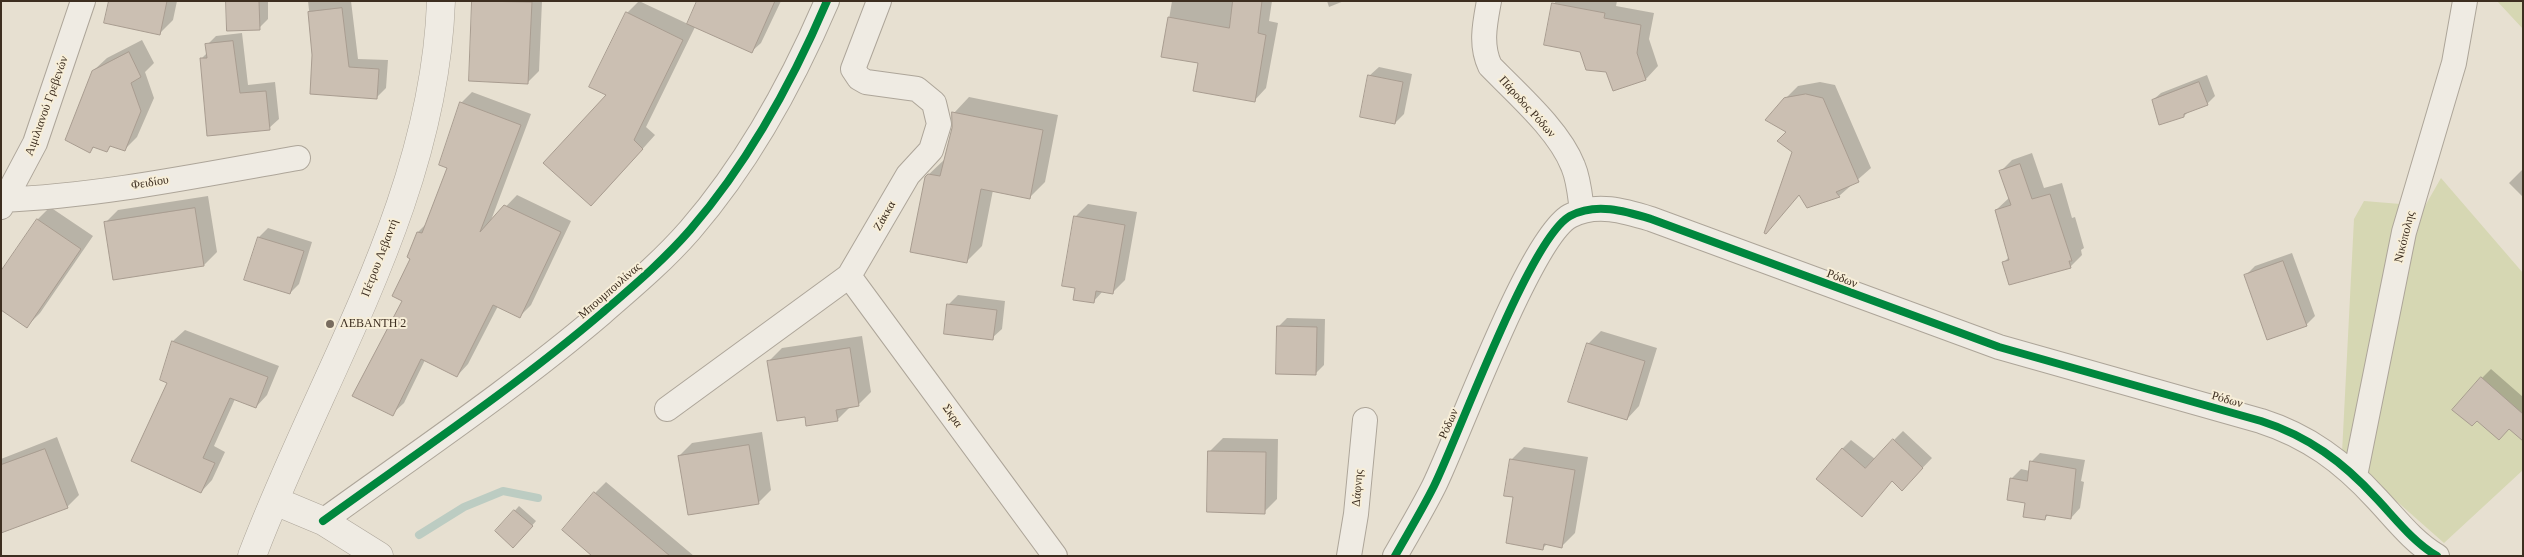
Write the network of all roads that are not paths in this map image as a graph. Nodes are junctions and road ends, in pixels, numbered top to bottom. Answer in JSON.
{"nodes":[{"id":1,"x":83,"y":1,"type":"edge"},
{"id":2,"x":441,"y":1,"type":"edge"},
{"id":3,"x":828,"y":1,"type":"edge"},
{"id":4,"x":879,"y":1,"type":"edge"},
{"id":5,"x":1490,"y":1,"type":"edge"},
{"id":6,"x":2464,"y":1,"type":"edge"},
{"id":7,"x":298,"y":158,"type":"dead end"},
{"id":8,"x":3,"y":203,"type":"edge"},
{"id":9,"x":1582,"y":211,"type":"junction"},
{"id":10,"x":850,"y":276,"type":"junction"},
{"id":11,"x":667,"y":409,"type":"dead end"},
{"id":12,"x":1365,"y":420,"type":"dead end"},
{"id":13,"x":2355,"y":476,"type":"junction"},
{"id":14,"x":275,"y":501,"type":"junction"},
{"id":15,"x":323,"y":520,"type":"junction"},
{"id":16,"x":256,"y":555,"type":"edge"},
{"id":17,"x":379,"y":556,"type":"edge"},
{"id":18,"x":1054,"y":556,"type":"edge"},
{"id":19,"x":1348,"y":556,"type":"edge"},
{"id":20,"x":1395,"y":556,"type":"edge"},
{"id":21,"x":2437,"y":556,"type":"edge"}],
"edges":[{"from":1,"to":8,"type":"street","name":"Αιμιλιανού Γρεβενών"},
{"from":2,"to":14,"type":"street","name":"Πέτρου Λεβαντή"},
{"from":3,"to":15,"type":"street","name":"Μπουμπουλίνας"},
{"from":4,"to":10,"type":"street","name":"Ζάκκα"},
{"from":5,"to":9,"type":"street","name":"Πάροδος Ρόδων"},
{"from":6,"to":13,"type":"street","name":"Νικόπολης"},
{"from":7,"to":8,"type":"street","name":"Φειδίου"},
{"from":9,"to":13,"type":"street","name":"Ρόδων"},
{"from":9,"to":20,"type":"street","name":"Ρόδων"},
{"from":10,"to":11,"type":"street","name":"Ζάκκα"},
{"from":10,"to":18,"type":"street","name":"Σκρα"},
{"from":12,"to":19,"type":"street","name":"Δάφνης"},
{"from":13,"to":21,"type":"street","name":"Ρόδων"},
{"from":14,"to":15,"type":"street"},
{"from":14,"to":16,"type":"street","name":"Πέτρου Λεβαντή"},
{"from":15,"to":17,"type":"street"}]}
